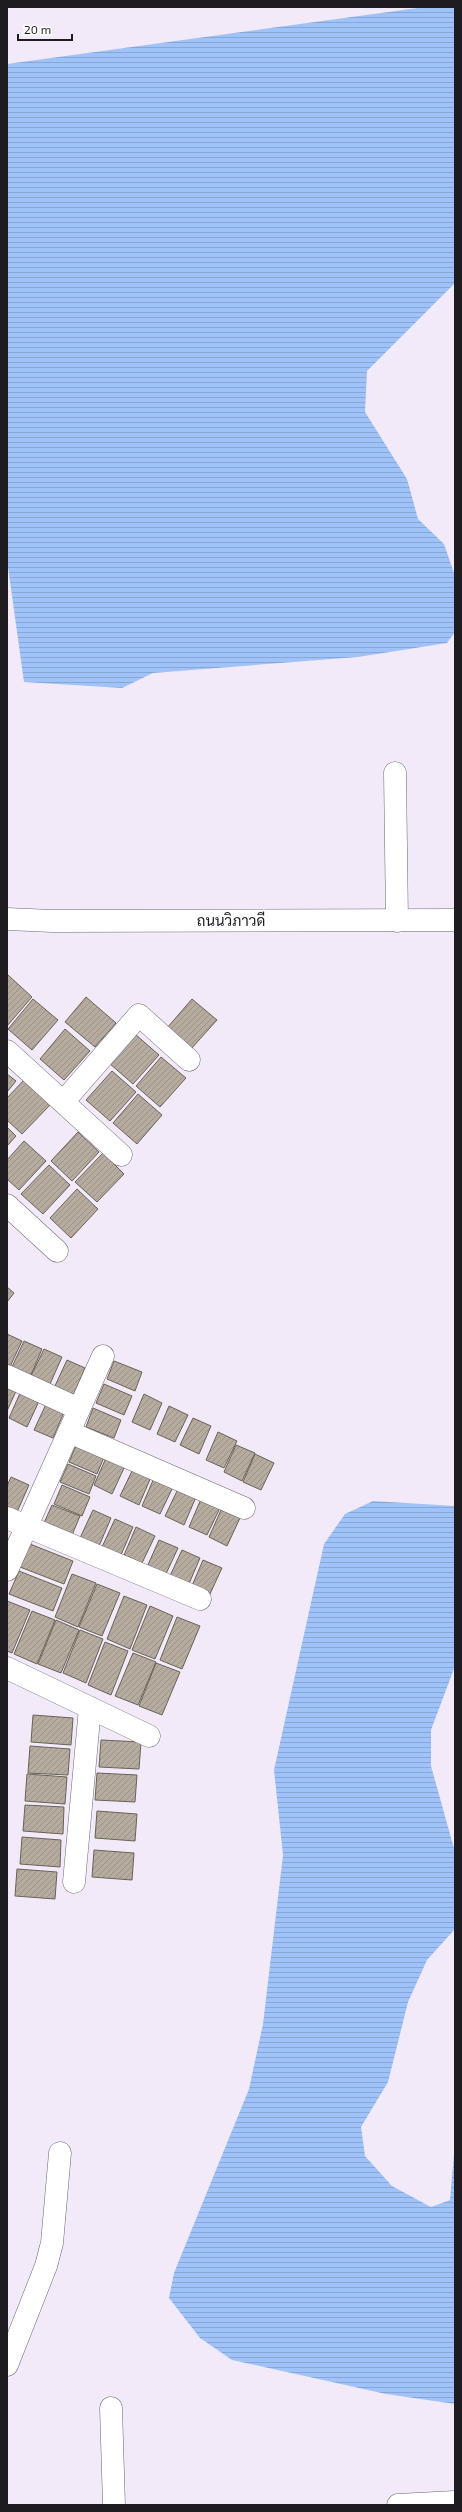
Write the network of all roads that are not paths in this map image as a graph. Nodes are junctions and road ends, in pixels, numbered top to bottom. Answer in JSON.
{"nodes":[{"id":1,"x":395,"y":773,"type":"dead end"},
{"id":2,"x":455,"y":920,"type":"edge"},
{"id":3,"x":397,"y":921,"type":"junction"},
{"id":4,"x":7,"y":922,"type":"edge"},
{"id":5,"x":7,"y":1051,"type":"edge"},
{"id":6,"x":189,"y":1060,"type":"dead end"},
{"id":7,"x":64,"y":1101,"type":"junction"},
{"id":8,"x":121,"y":1155,"type":"dead end"},
{"id":9,"x":7,"y":1205,"type":"edge"},
{"id":10,"x":57,"y":1250,"type":"dead end"},
{"id":11,"x":103,"y":1356,"type":"dead end"},
{"id":12,"x":7,"y":1376,"type":"edge"},
{"id":13,"x":79,"y":1409,"type":"junction"},
{"id":14,"x":69,"y":1432,"type":"junction"},
{"id":15,"x":244,"y":1508,"type":"dead end"},
{"id":16,"x":7,"y":1518,"type":"edge"},
{"id":17,"x":26,"y":1526,"type":"junction"},
{"id":18,"x":7,"y":1570,"type":"edge"},
{"id":19,"x":200,"y":1600,"type":"dead end"},
{"id":20,"x":7,"y":1668,"type":"edge"},
{"id":21,"x":90,"y":1708,"type":"junction"},
{"id":22,"x":149,"y":1736,"type":"dead end"},
{"id":23,"x":74,"y":1882,"type":"dead end"},
{"id":24,"x":60,"y":2153,"type":"dead end"},
{"id":25,"x":7,"y":2365,"type":"edge"},
{"id":26,"x":111,"y":2408,"type":"dead end"},
{"id":27,"x":455,"y":2502,"type":"edge"},
{"id":28,"x":114,"y":2505,"type":"edge"},
{"id":29,"x":398,"y":2505,"type":"edge"},
{"id":30,"x":426,"y":2505,"type":"edge"}],
"edges":[{"from":1,"to":3,"type":"street"},
{"from":2,"to":3,"type":"street","name":"ถนนวิภาวดี"},
{"from":3,"to":4,"type":"street","name":"ถนนวิภาวดี"},
{"from":5,"to":7,"type":"street"},
{"from":6,"to":7,"type":"street"},
{"from":7,"to":8,"type":"street"},
{"from":9,"to":10,"type":"street"},
{"from":11,"to":13,"type":"street"},
{"from":12,"to":13,"type":"street"},
{"from":13,"to":14,"type":"street"},
{"from":14,"to":15,"type":"street"},
{"from":14,"to":17,"type":"street"},
{"from":16,"to":17,"type":"street"},
{"from":17,"to":18,"type":"street"},
{"from":17,"to":19,"type":"street"},
{"from":20,"to":21,"type":"street"},
{"from":21,"to":22,"type":"street"},
{"from":21,"to":23,"type":"street"},
{"from":24,"to":25,"type":"street"},
{"from":26,"to":28,"type":"street"},
{"from":27,"to":30,"type":"street"},
{"from":29,"to":30,"type":"street"}]}
